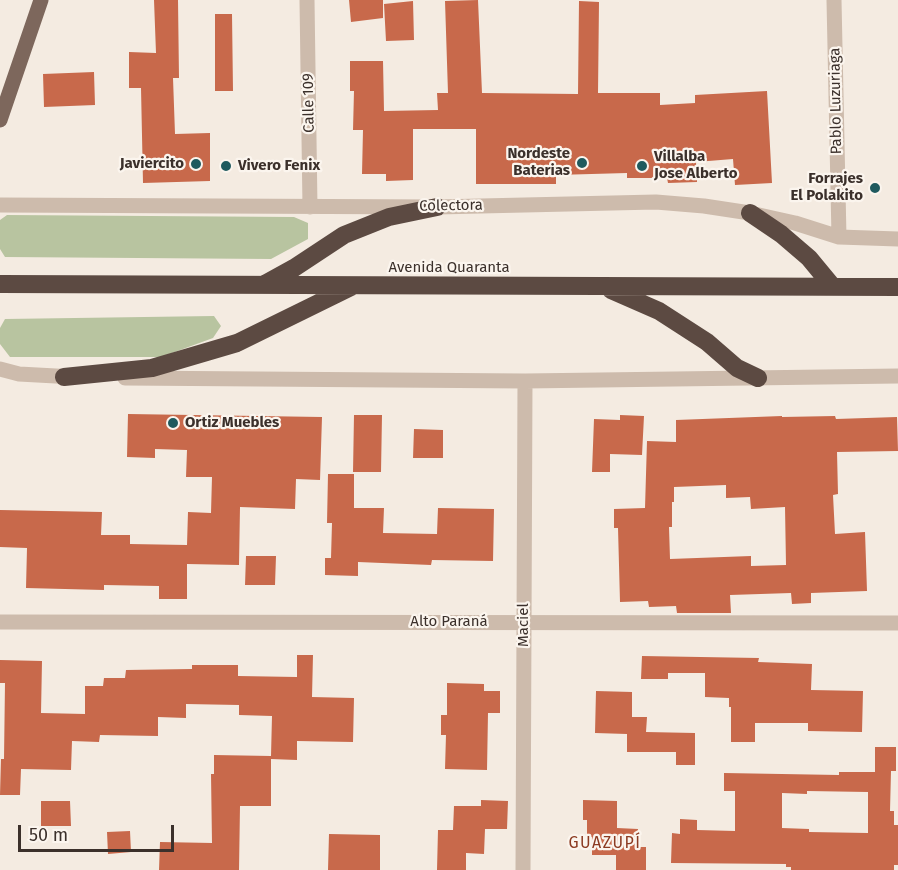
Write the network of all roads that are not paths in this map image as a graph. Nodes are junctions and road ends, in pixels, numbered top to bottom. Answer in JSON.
{"nodes":[{"id":1,"x":41,"y":0,"type":"edge"},
{"id":2,"x":307,"y":0,"type":"edge"},
{"id":3,"x":834,"y":0,"type":"edge"},
{"id":4,"x":0,"y":120,"type":"edge"},
{"id":5,"x":0,"y":205,"type":"edge"},
{"id":6,"x":310,"y":207,"type":"junction"},
{"id":7,"x":436,"y":207,"type":"junction"},
{"id":8,"x":750,"y":213,"type":"junction"},
{"id":9,"x":839,"y":237,"type":"junction"},
{"id":10,"x":898,"y":239,"type":"edge"},
{"id":11,"x":0,"y":284,"type":"edge"},
{"id":12,"x":264,"y":285,"type":"junction"},
{"id":13,"x":353,"y":285,"type":"junction"},
{"id":14,"x":604,"y":287,"type":"junction"},
{"id":15,"x":833,"y":287,"type":"junction"},
{"id":16,"x":898,"y":287,"type":"edge"},
{"id":17,"x":0,"y":369,"type":"edge"},
{"id":18,"x":898,"y":376,"type":"edge"},
{"id":19,"x":64,"y":377,"type":"junction"},
{"id":20,"x":758,"y":378,"type":"junction"},
{"id":21,"x":525,"y":381,"type":"junction"},
{"id":22,"x":0,"y":622,"type":"edge"},
{"id":23,"x":524,"y":622,"type":"junction"},
{"id":24,"x":898,"y":623,"type":"edge"},
{"id":25,"x":523,"y":870,"type":"edge"}],
"edges":[{"from":1,"to":4,"type":"main road"},
{"from":2,"to":6,"type":"street","name":"Calle 109"},
{"from":3,"to":9,"type":"street","name":"Pablo Luzuriaga"},
{"from":5,"to":6,"type":"street","name":"Colectora"},
{"from":6,"to":7,"type":"street","name":"Colectora"},
{"from":7,"to":8,"type":"street","name":"Colectora"},
{"from":7,"to":12,"type":"highway"},
{"from":8,"to":9,"type":"street","name":"Colectora"},
{"from":8,"to":15,"type":"highway"},
{"from":9,"to":10,"type":"street","name":"Colectora"},
{"from":11,"to":12,"type":"highway","name":"Avenida Quaranta"},
{"from":12,"to":13,"type":"highway","name":"Avenida Quaranta"},
{"from":13,"to":14,"type":"highway","name":"Avenida Quaranta"},
{"from":13,"to":19,"type":"highway"},
{"from":14,"to":15,"type":"highway","name":"Avenida Quaranta"},
{"from":14,"to":20,"type":"highway"},
{"from":15,"to":16,"type":"highway","name":"Avenida Quaranta"},
{"from":17,"to":19,"type":"street"},
{"from":18,"to":20,"type":"street"},
{"from":19,"to":21,"type":"street"},
{"from":20,"to":21,"type":"street"},
{"from":21,"to":23,"type":"street","name":"Maciel"},
{"from":22,"to":23,"type":"street","name":"Alto Paraná"},
{"from":23,"to":24,"type":"street","name":"Alto Paraná"},
{"from":23,"to":25,"type":"street","name":"Maciel"}]}
